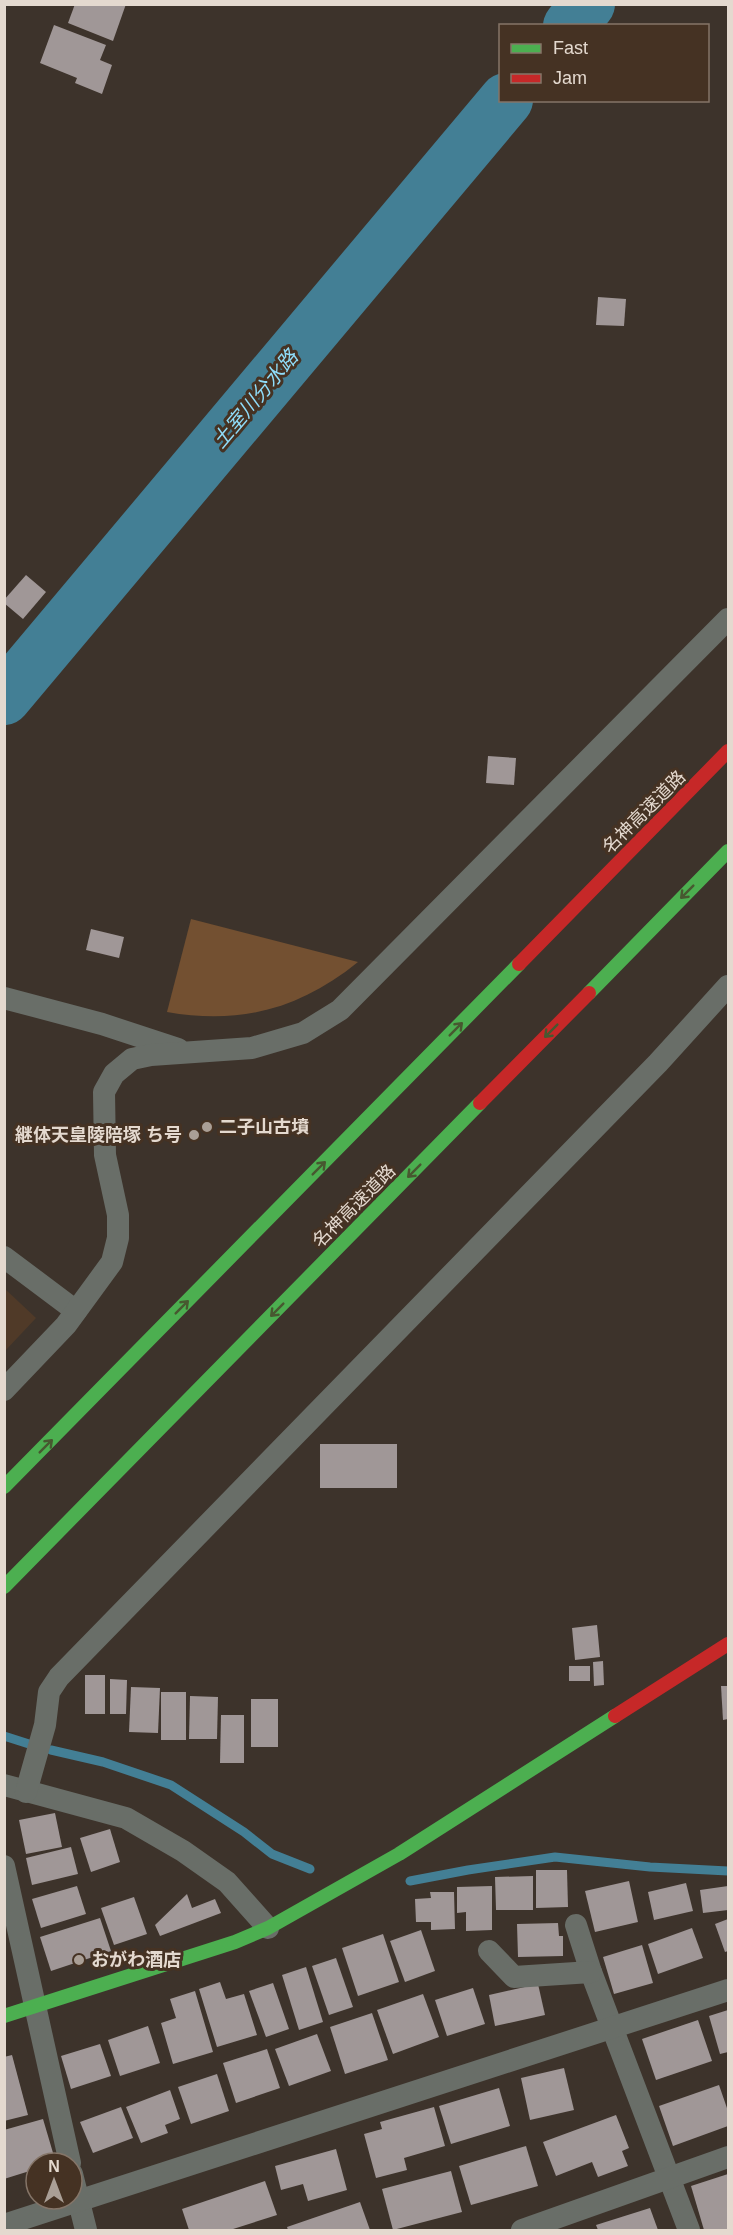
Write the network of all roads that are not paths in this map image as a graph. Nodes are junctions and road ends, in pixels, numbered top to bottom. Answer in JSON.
{"nodes":[{"id":1,"x":729,"y":620,"type":"edge"},
{"id":2,"x":729,"y":751,"type":"edge"},
{"id":3,"x":729,"y":851,"type":"edge"},
{"id":4,"x":729,"y":987,"type":"edge"},
{"id":5,"x":4,"y":998,"type":"edge"},
{"id":6,"x":188,"y":1052,"type":"junction"},
{"id":7,"x":4,"y":1257,"type":"edge"},
{"id":8,"x":76,"y":1311,"type":"junction"},
{"id":9,"x":4,"y":1390,"type":"edge"},
{"id":10,"x":4,"y":1487,"type":"edge"},
{"id":11,"x":4,"y":1587,"type":"edge"},
{"id":12,"x":729,"y":1644,"type":"edge"},
{"id":13,"x":4,"y":1785,"type":"edge"},
{"id":14,"x":28,"y":1787,"type":"junction"},
{"id":15,"x":4,"y":1866,"type":"edge"},
{"id":16,"x":576,"y":1925,"type":"dead end"},
{"id":17,"x":268,"y":1928,"type":"junction"},
{"id":18,"x":489,"y":1952,"type":"dead end"},
{"id":19,"x":591,"y":1972,"type":"junction"},
{"id":20,"x":729,"y":1990,"type":"edge"},
{"id":21,"x":35,"y":2007,"type":"junction"},
{"id":22,"x":4,"y":2016,"type":"edge"},
{"id":23,"x":612,"y":2026,"type":"junction"},
{"id":24,"x":67,"y":2151,"type":"edge"},
{"id":25,"x":729,"y":2157,"type":"edge"},
{"id":26,"x":670,"y":2177,"type":"junction"},
{"id":27,"x":84,"y":2199,"type":"edge"},
{"id":28,"x":47,"y":2211,"type":"edge"},
{"id":29,"x":81,"y":2211,"type":"edge"},
{"id":30,"x":4,"y":2225,"type":"edge"},
{"id":31,"x":86,"y":2230,"type":"edge"},
{"id":32,"x":522,"y":2230,"type":"edge"},
{"id":33,"x":689,"y":2230,"type":"edge"}],
"edges":[{"from":1,"to":6,"type":"street"},
{"from":10,"to":2,"type":"main road","name":"名神高速道路","one_way":true},
{"from":3,"to":11,"type":"main road","name":"名神高速道路","one_way":true},
{"from":4,"to":14,"type":"street"},
{"from":5,"to":6,"type":"street"},
{"from":6,"to":8,"type":"street"},
{"from":7,"to":8,"type":"street"},
{"from":8,"to":9,"type":"street"},
{"from":12,"to":17,"type":"main road"},
{"from":13,"to":14,"type":"street"},
{"from":14,"to":17,"type":"street"},
{"from":15,"to":21,"type":"street"},
{"from":16,"to":19,"type":"street"},
{"from":17,"to":21,"type":"main road"},
{"from":18,"to":19,"type":"street"},
{"from":19,"to":23,"type":"street"},
{"from":20,"to":23,"type":"street"},
{"from":21,"to":22,"type":"main road"},
{"from":21,"to":24,"type":"street"},
{"from":23,"to":26,"type":"street"},
{"from":23,"to":27,"type":"street"},
{"from":25,"to":26,"type":"street"},
{"from":26,"to":32,"type":"street"},
{"from":26,"to":33,"type":"street"},
{"from":28,"to":30,"type":"street"},
{"from":29,"to":31,"type":"street"}]}
